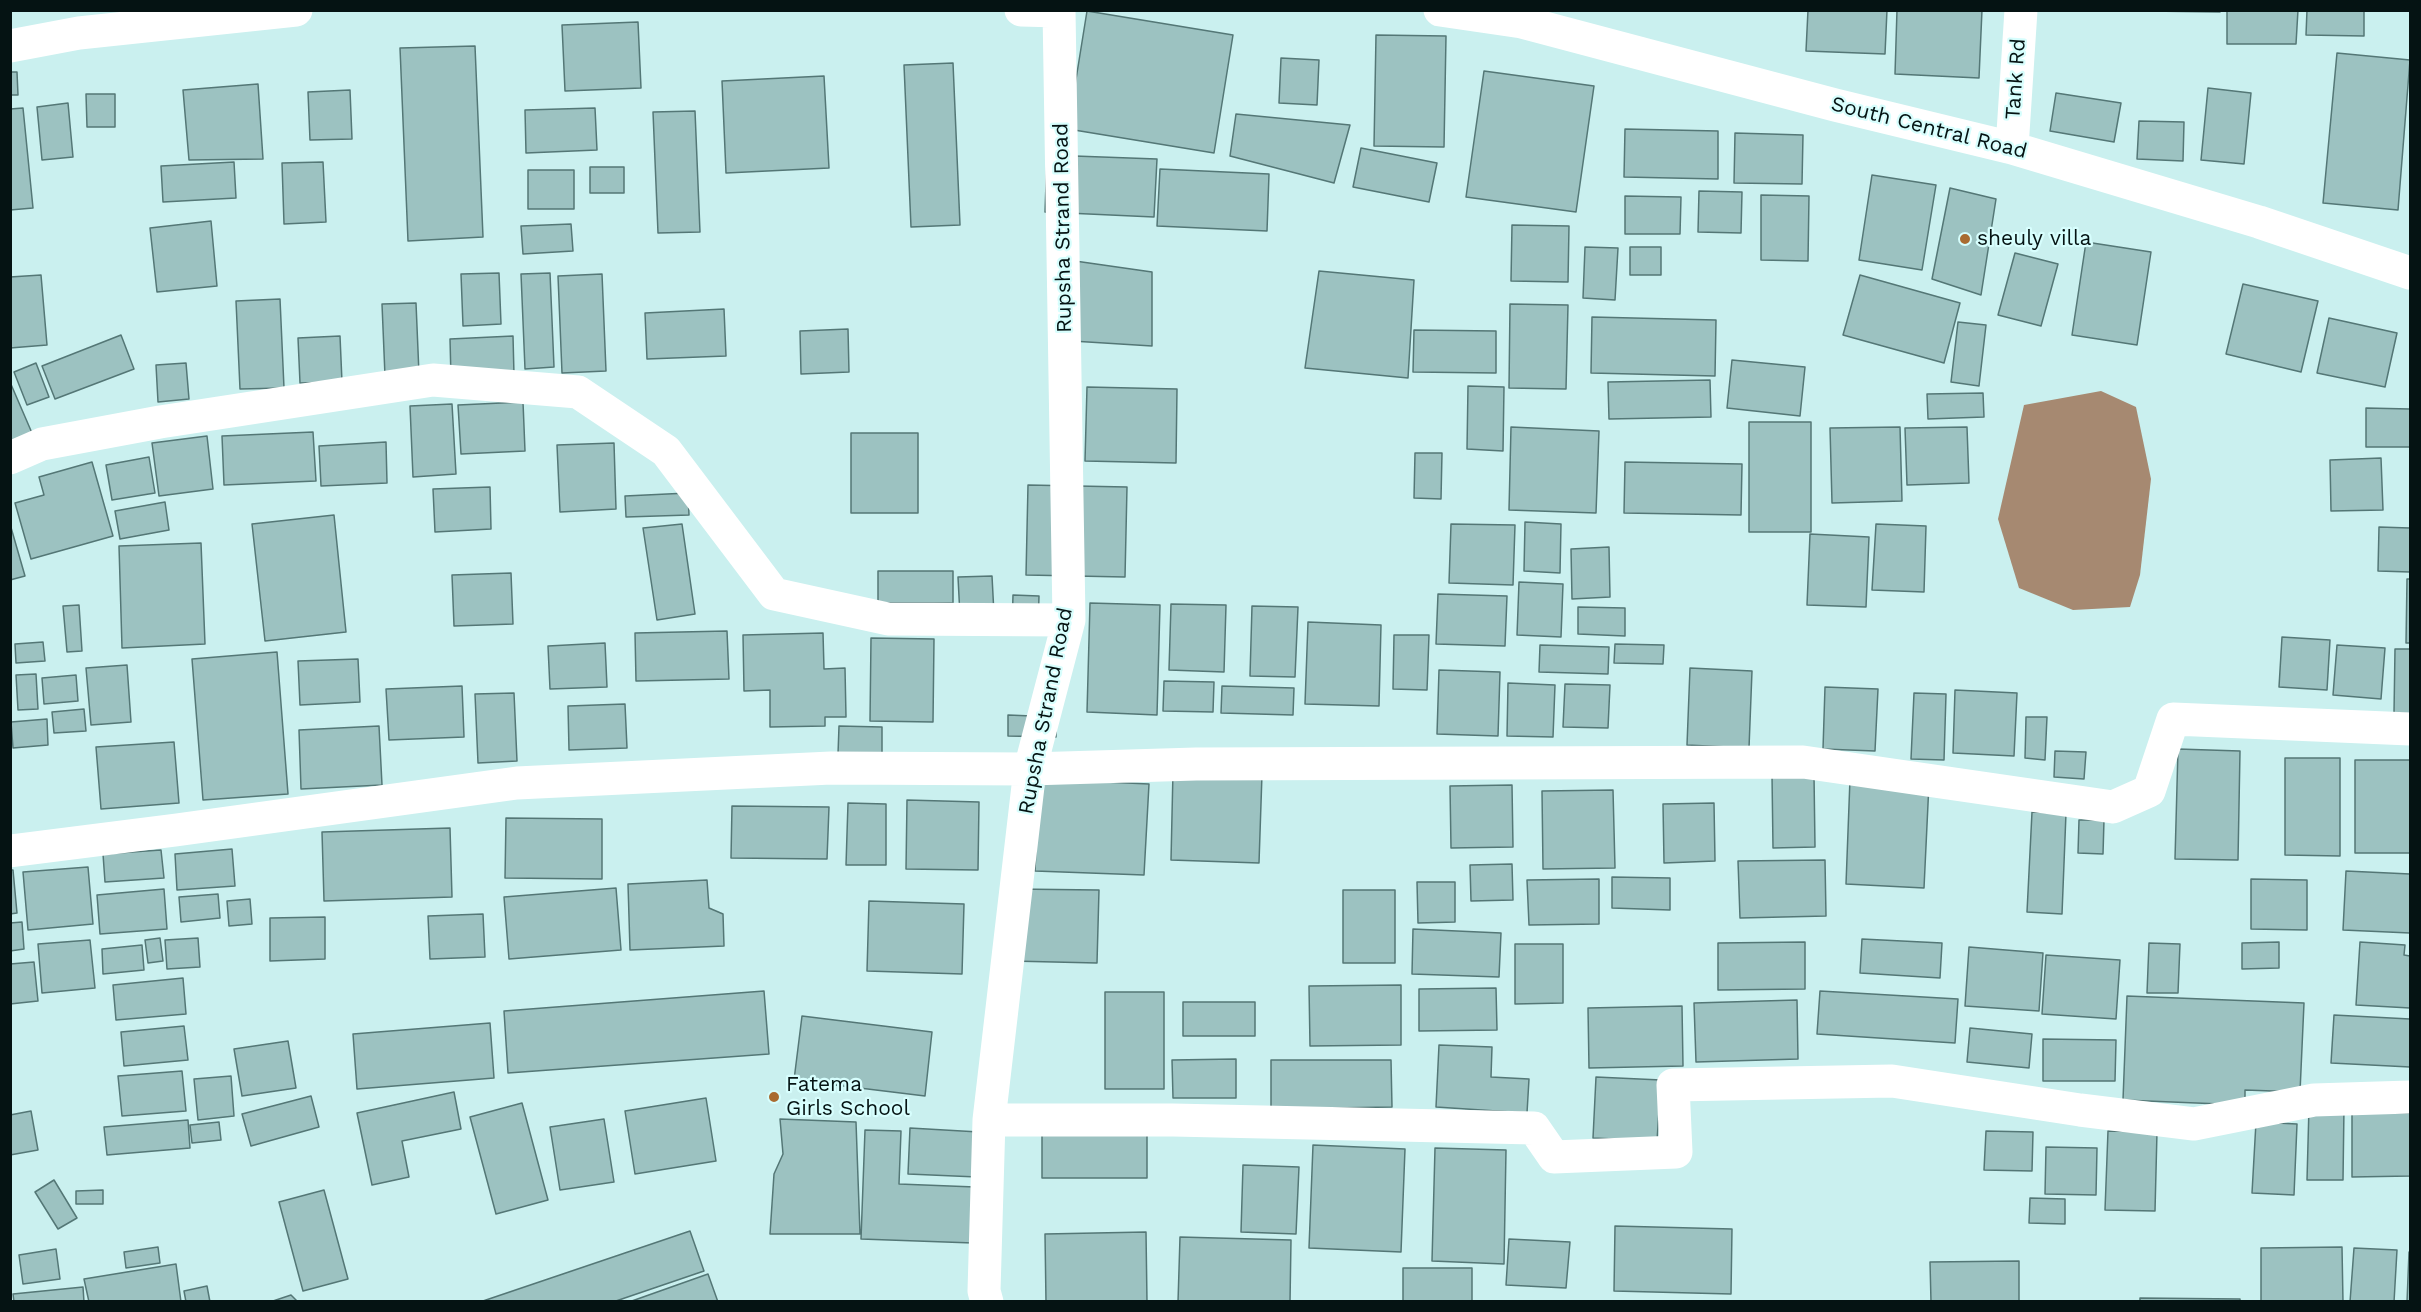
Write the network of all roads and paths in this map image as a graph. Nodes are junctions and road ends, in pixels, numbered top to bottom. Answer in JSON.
{"nodes":[{"id":1,"x":296,"y":10,"type":"edge"},
{"id":2,"x":1021,"y":10,"type":"edge"},
{"id":3,"x":1440,"y":10,"type":"edge"},
{"id":4,"x":2021,"y":10,"type":"edge"},
{"id":5,"x":1059,"y":11,"type":"edge"},
{"id":6,"x":10,"y":46,"type":"edge"},
{"id":7,"x":2012,"y":148,"type":"junction"},
{"id":8,"x":2410,"y":273,"type":"edge"},
{"id":9,"x":10,"y":458,"type":"edge"},
{"id":10,"x":1069,"y":620,"type":"junction"},
{"id":11,"x":2410,"y":729,"type":"edge"},
{"id":12,"x":1030,"y":769,"type":"junction"},
{"id":13,"x":10,"y":851,"type":"edge"},
{"id":14,"x":2410,"y":1097,"type":"edge"},
{"id":15,"x":989,"y":1120,"type":"junction"},
{"id":16,"x":987,"y":1302,"type":"edge"}],
"edges":[{"from":1,"to":6,"type":"street"},
{"from":2,"to":5,"type":"street"},
{"from":3,"to":7,"type":"street","name":"South Central Road"},
{"from":4,"to":7,"type":"street","name":"Tank Rd"},
{"from":5,"to":10,"type":"street","name":"Rupsha Strand Road"},
{"from":7,"to":8,"type":"street","name":"South Central Road"},
{"from":9,"to":10,"type":"street"},
{"from":10,"to":12,"type":"street","name":"Rupsha Strand Road"},
{"from":11,"to":12,"type":"street"},
{"from":12,"to":13,"type":"street"},
{"from":12,"to":15,"type":"street","name":"Rupsha Strand Road"},
{"from":14,"to":15,"type":"street"},
{"from":15,"to":16,"type":"street","name":"Rupsha Strand Road"}]}
